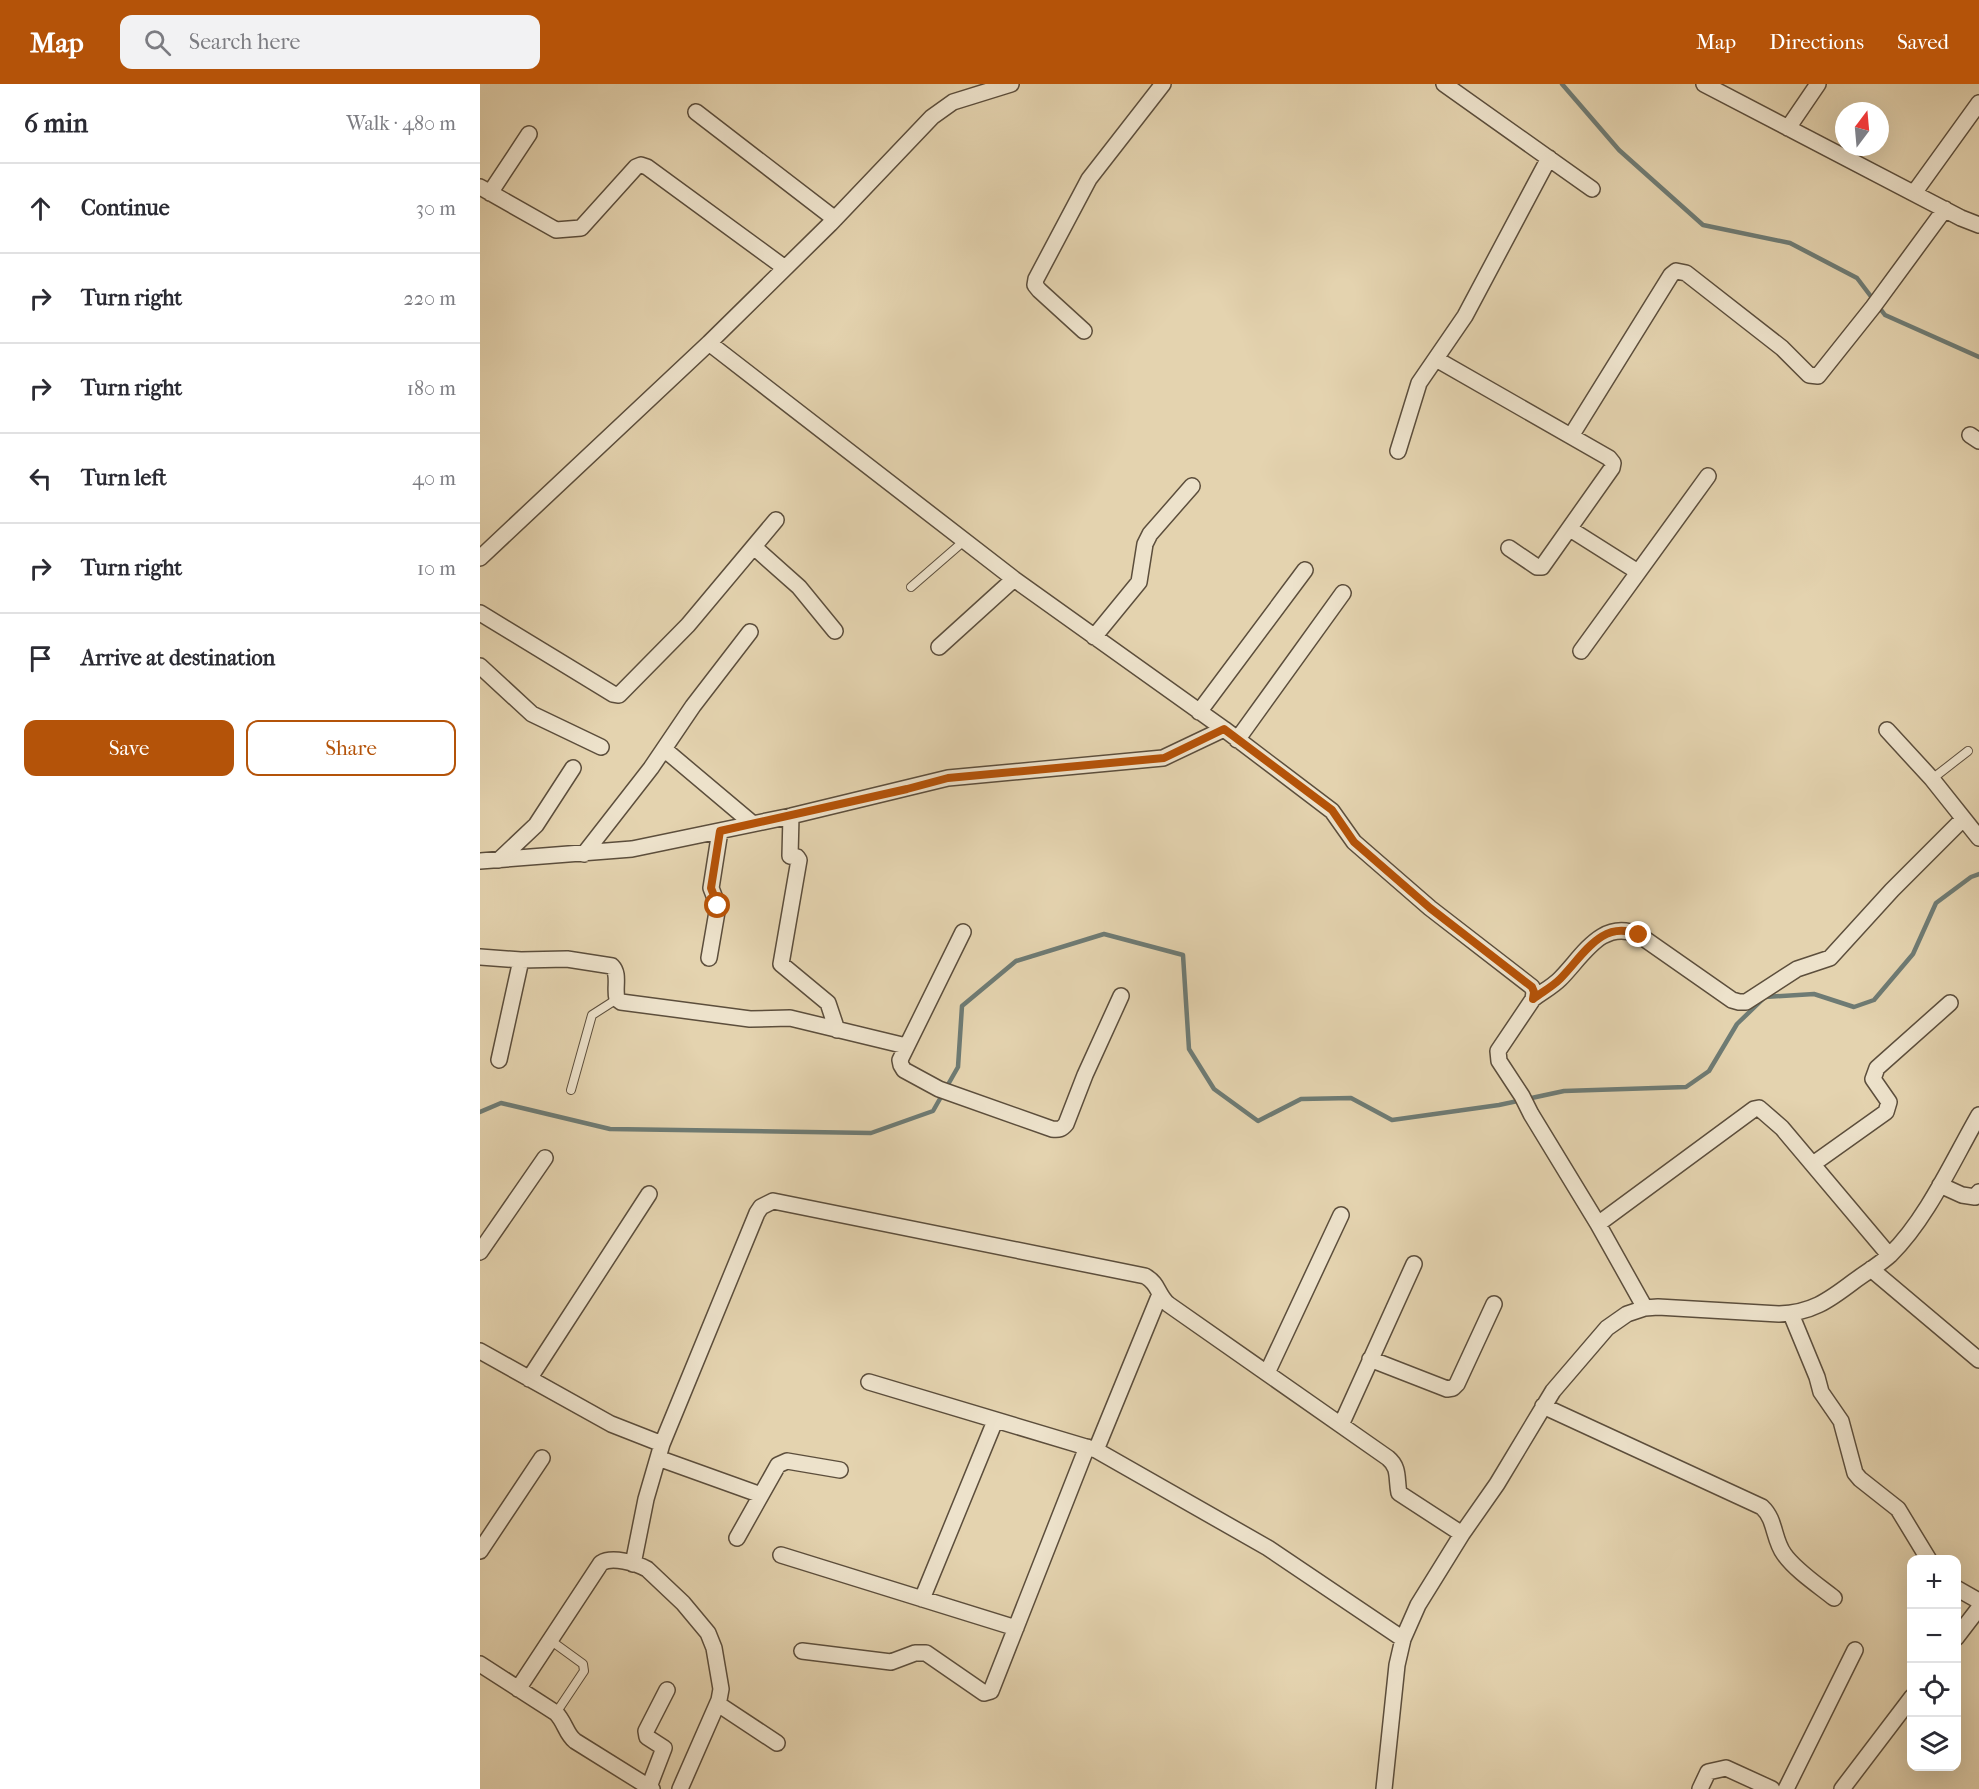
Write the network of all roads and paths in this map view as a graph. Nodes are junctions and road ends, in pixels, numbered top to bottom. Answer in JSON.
{"nodes":[{"id":1,"x":1011,"y":84,"type":"edge"},
{"id":2,"x":1163,"y":84,"type":"edge"},
{"id":3,"x":1444,"y":84,"type":"edge"},
{"id":4,"x":1704,"y":84,"type":"edge"},
{"id":5,"x":1818,"y":84,"type":"edge"},
{"id":6,"x":1979,"y":103,"type":"edge"},
{"id":7,"x":696,"y":112,"type":"dead end"},
{"id":8,"x":1788,"y":128,"type":"junction"},
{"id":9,"x":529,"y":134,"type":"dead end"},
{"id":10,"x":1549,"y":158,"type":"junction"},
{"id":11,"x":1592,"y":189,"type":"dead end"},
{"id":12,"x":485,"y":190,"type":"edge"},
{"id":13,"x":1914,"y":193,"type":"junction"},
{"id":14,"x":1945,"y":209,"type":"junction"},
{"id":15,"x":835,"y":219,"type":"junction"},
{"id":16,"x":1979,"y":225,"type":"edge"},
{"id":17,"x":785,"y":268,"type":"junction"},
{"id":18,"x":1084,"y":331,"type":"dead end"},
{"id":19,"x":709,"y":343,"type":"junction"},
{"id":20,"x":1436,"y":359,"type":"junction"},
{"id":21,"x":1571,"y":436,"type":"junction"},
{"id":22,"x":1398,"y":451,"type":"dead end"},
{"id":23,"x":1708,"y":476,"type":"dead end"},
{"id":24,"x":1192,"y":486,"type":"dead end"},
{"id":25,"x":776,"y":520,"type":"dead end"},
{"id":26,"x":1570,"y":529,"type":"junction"},
{"id":27,"x":964,"y":541,"type":"junction"},
{"id":28,"x":753,"y":547,"type":"junction"},
{"id":29,"x":1509,"y":548,"type":"dead end"},
{"id":30,"x":480,"y":558,"type":"edge"},
{"id":31,"x":1305,"y":570,"type":"dead end"},
{"id":32,"x":1638,"y":572,"type":"junction"},
{"id":33,"x":1014,"y":579,"type":"junction"},
{"id":34,"x":910,"y":587,"type":"dead end"},
{"id":35,"x":1343,"y":593,"type":"dead end"},
{"id":36,"x":480,"y":613,"type":"edge"},
{"id":37,"x":835,"y":630,"type":"dead end"},
{"id":38,"x":750,"y":632,"type":"dead end"},
{"id":39,"x":1094,"y":637,"type":"junction"},
{"id":40,"x":939,"y":647,"type":"dead end"},
{"id":41,"x":1581,"y":651,"type":"dead end"},
{"id":42,"x":480,"y":666,"type":"edge"},
{"id":43,"x":1199,"y":712,"type":"junction"},
{"id":44,"x":1224,"y":729,"type":"junction"},
{"id":45,"x":1887,"y":730,"type":"dead end"},
{"id":46,"x":1238,"y":740,"type":"junction"},
{"id":47,"x":601,"y":747,"type":"dead end"},
{"id":48,"x":664,"y":749,"type":"junction"},
{"id":49,"x":1968,"y":751,"type":"dead end"},
{"id":50,"x":573,"y":768,"type":"dead end"},
{"id":51,"x":1932,"y":780,"type":"junction"},
{"id":52,"x":790,"y":816,"type":"junction"},
{"id":53,"x":1963,"y":819,"type":"junction"},
{"id":54,"x":753,"y":824,"type":"junction"},
{"id":55,"x":720,"y":831,"type":"junction"},
{"id":56,"x":1979,"y":838,"type":"edge"},
{"id":57,"x":584,"y":854,"type":"junction"},
{"id":58,"x":499,"y":860,"type":"junction"},
{"id":59,"x":480,"y":861,"type":"edge"},
{"id":60,"x":963,"y":932,"type":"dead end"},
{"id":61,"x":480,"y":957,"type":"edge"},
{"id":62,"x":709,"y":958,"type":"dead end"},
{"id":63,"x":521,"y":960,"type":"junction"},
{"id":64,"x":1121,"y":996,"type":"dead end"},
{"id":65,"x":617,"y":999,"type":"junction"},
{"id":66,"x":1533,"y":999,"type":"junction"},
{"id":67,"x":1950,"y":1003,"type":"dead end"},
{"id":68,"x":837,"y":1030,"type":"junction"},
{"id":69,"x":906,"y":1046,"type":"junction"},
{"id":70,"x":499,"y":1060,"type":"dead end"},
{"id":71,"x":571,"y":1090,"type":"dead end"},
{"id":72,"x":1979,"y":1115,"type":"edge"},
{"id":73,"x":545,"y":1158,"type":"dead end"},
{"id":74,"x":1813,"y":1164,"type":"junction"},
{"id":75,"x":1940,"y":1185,"type":"junction"},
{"id":76,"x":1979,"y":1192,"type":"edge"},
{"id":77,"x":649,"y":1194,"type":"dead end"},
{"id":78,"x":1341,"y":1215,"type":"dead end"},
{"id":79,"x":1598,"y":1224,"type":"junction"},
{"id":80,"x":480,"y":1252,"type":"edge"},
{"id":81,"x":1889,"y":1255,"type":"junction"},
{"id":82,"x":1414,"y":1264,"type":"dead end"},
{"id":83,"x":1871,"y":1269,"type":"junction"},
{"id":84,"x":1160,"y":1294,"type":"junction"},
{"id":85,"x":1494,"y":1304,"type":"dead end"},
{"id":86,"x":1644,"y":1308,"type":"junction"},
{"id":87,"x":1791,"y":1314,"type":"junction"},
{"id":88,"x":480,"y":1351,"type":"edge"},
{"id":89,"x":1370,"y":1359,"type":"junction"},
{"id":90,"x":1979,"y":1360,"type":"edge"},
{"id":91,"x":1268,"y":1373,"type":"junction"},
{"id":92,"x":529,"y":1379,"type":"junction"},
{"id":93,"x":869,"y":1382,"type":"dead end"},
{"id":94,"x":1543,"y":1406,"type":"junction"},
{"id":95,"x":995,"y":1421,"type":"junction"},
{"id":96,"x":1341,"y":1425,"type":"junction"},
{"id":97,"x":1091,"y":1448,"type":"junction"},
{"id":98,"x":660,"y":1451,"type":"junction"},
{"id":99,"x":542,"y":1458,"type":"dead end"},
{"id":100,"x":840,"y":1470,"type":"dead end"},
{"id":101,"x":761,"y":1495,"type":"junction"},
{"id":102,"x":1462,"y":1534,"type":"junction"},
{"id":103,"x":737,"y":1538,"type":"dead end"},
{"id":104,"x":480,"y":1551,"type":"edge"},
{"id":105,"x":781,"y":1555,"type":"dead end"},
{"id":106,"x":1926,"y":1555,"type":"edge"},
{"id":107,"x":633,"y":1564,"type":"junction"},
{"id":108,"x":1961,"y":1590,"type":"edge"},
{"id":109,"x":1834,"y":1598,"type":"dead end"},
{"id":110,"x":922,"y":1599,"type":"junction"},
{"id":111,"x":1979,"y":1601,"type":"edge"},
{"id":112,"x":1979,"y":1608,"type":"edge"},
{"id":113,"x":1016,"y":1628,"type":"junction"},
{"id":114,"x":1961,"y":1631,"type":"edge"},
{"id":115,"x":1403,"y":1639,"type":"junction"},
{"id":116,"x":550,"y":1640,"type":"junction"},
{"id":117,"x":1855,"y":1650,"type":"dead end"},
{"id":118,"x":802,"y":1651,"type":"dead end"},
{"id":119,"x":480,"y":1664,"type":"edge"},
{"id":120,"x":518,"y":1689,"type":"junction"},
{"id":121,"x":667,"y":1690,"type":"dead end"},
{"id":122,"x":1907,"y":1702,"type":"edge"},
{"id":123,"x":718,"y":1704,"type":"junction"},
{"id":124,"x":556,"y":1713,"type":"junction"},
{"id":125,"x":777,"y":1743,"type":"dead end"},
{"id":126,"x":650,"y":1788,"type":"edge"},
{"id":127,"x":680,"y":1789,"type":"edge"},
{"id":128,"x":1384,"y":1789,"type":"edge"},
{"id":129,"x":1700,"y":1789,"type":"edge"},
{"id":130,"x":1772,"y":1789,"type":"edge"},
{"id":131,"x":1786,"y":1789,"type":"edge"},
{"id":132,"x":1842,"y":1789,"type":"edge"}],
"edges":[{"from":1,"to":15,"type":"street"},
{"from":2,"to":18,"type":"street"},
{"from":3,"to":10,"type":"street"},
{"from":4,"to":8,"type":"street"},
{"from":5,"to":8,"type":"street"},
{"from":6,"to":13,"type":"street"},
{"from":7,"to":15,"type":"street"},
{"from":8,"to":13,"type":"street"},
{"from":9,"to":12,"type":"street"},
{"from":10,"to":11,"type":"street"},
{"from":10,"to":20,"type":"street"},
{"from":12,"to":17,"type":"street"},
{"from":13,"to":14,"type":"street"},
{"from":14,"to":16,"type":"street"},
{"from":14,"to":21,"type":"street"},
{"from":15,"to":17,"type":"street"},
{"from":17,"to":19,"type":"street"},
{"from":19,"to":27,"type":"street"},
{"from":19,"to":30,"type":"street"},
{"from":20,"to":21,"type":"street"},
{"from":20,"to":22,"type":"street"},
{"from":21,"to":26,"type":"street"},
{"from":23,"to":32,"type":"street"},
{"from":24,"to":39,"type":"street"},
{"from":25,"to":28,"type":"street"},
{"from":26,"to":29,"type":"street"},
{"from":26,"to":32,"type":"street"},
{"from":27,"to":33,"type":"street"},
{"from":27,"to":34,"type":"lane"},
{"from":28,"to":36,"type":"street"},
{"from":28,"to":37,"type":"street"},
{"from":31,"to":43,"type":"street"},
{"from":32,"to":41,"type":"street"},
{"from":33,"to":39,"type":"street"},
{"from":33,"to":40,"type":"street"},
{"from":35,"to":46,"type":"street"},
{"from":38,"to":48,"type":"street"},
{"from":39,"to":43,"type":"street"},
{"from":42,"to":47,"type":"street"},
{"from":43,"to":44,"type":"street"},
{"from":44,"to":46,"type":"street"},
{"from":44,"to":52,"type":"street"},
{"from":45,"to":51,"type":"street"},
{"from":46,"to":66,"type":"street"},
{"from":48,"to":54,"type":"street"},
{"from":48,"to":57,"type":"street"},
{"from":49,"to":51,"type":"lane"},
{"from":50,"to":58,"type":"street"},
{"from":51,"to":53,"type":"street"},
{"from":52,"to":54,"type":"street"},
{"from":52,"to":68,"type":"street"},
{"from":53,"to":56,"type":"street"},
{"from":53,"to":66,"type":"street"},
{"from":54,"to":55,"type":"street"},
{"from":55,"to":57,"type":"street"},
{"from":55,"to":62,"type":"street"},
{"from":57,"to":58,"type":"street"},
{"from":58,"to":59,"type":"street"},
{"from":60,"to":69,"type":"street"},
{"from":61,"to":63,"type":"street"},
{"from":63,"to":65,"type":"street"},
{"from":63,"to":70,"type":"street"},
{"from":64,"to":69,"type":"street"},
{"from":65,"to":68,"type":"street"},
{"from":65,"to":71,"type":"lane"},
{"from":66,"to":79,"type":"street"},
{"from":67,"to":74,"type":"street"},
{"from":68,"to":69,"type":"street"},
{"from":72,"to":75,"type":"street"},
{"from":73,"to":80,"type":"street"},
{"from":74,"to":79,"type":"street"},
{"from":74,"to":81,"type":"street"},
{"from":75,"to":76,"type":"street"},
{"from":75,"to":81,"type":"street"},
{"from":77,"to":92,"type":"street"},
{"from":78,"to":91,"type":"street"},
{"from":79,"to":86,"type":"street"},
{"from":81,"to":83,"type":"street"},
{"from":82,"to":89,"type":"street"},
{"from":83,"to":87,"type":"street"},
{"from":83,"to":90,"type":"street"},
{"from":84,"to":91,"type":"street"},
{"from":84,"to":97,"type":"street"},
{"from":84,"to":98,"type":"street"},
{"from":85,"to":89,"type":"street"},
{"from":86,"to":87,"type":"street"},
{"from":86,"to":94,"type":"street"},
{"from":87,"to":106,"type":"street"},
{"from":88,"to":92,"type":"street"},
{"from":89,"to":96,"type":"street"},
{"from":91,"to":96,"type":"street"},
{"from":92,"to":98,"type":"street"},
{"from":93,"to":95,"type":"street"},
{"from":94,"to":102,"type":"street"},
{"from":94,"to":109,"type":"street"},
{"from":95,"to":97,"type":"street"},
{"from":95,"to":110,"type":"street"},
{"from":96,"to":102,"type":"street"},
{"from":97,"to":113,"type":"street"},
{"from":97,"to":115,"type":"street"},
{"from":98,"to":101,"type":"street"},
{"from":98,"to":107,"type":"street"},
{"from":99,"to":104,"type":"street"},
{"from":100,"to":101,"type":"street"},
{"from":101,"to":103,"type":"street"},
{"from":102,"to":115,"type":"street"},
{"from":105,"to":110,"type":"street"},
{"from":107,"to":116,"type":"street"},
{"from":107,"to":123,"type":"street"},
{"from":108,"to":111,"type":"street"},
{"from":110,"to":113,"type":"street"},
{"from":112,"to":114,"type":"street"},
{"from":113,"to":118,"type":"street"},
{"from":115,"to":128,"type":"street"},
{"from":116,"to":120,"type":"street"},
{"from":116,"to":124,"type":"lane"},
{"from":117,"to":131,"type":"street"},
{"from":119,"to":120,"type":"street"},
{"from":120,"to":124,"type":"street"},
{"from":121,"to":126,"type":"street"},
{"from":122,"to":132,"type":"street"},
{"from":123,"to":125,"type":"street"},
{"from":123,"to":127,"type":"street"},
{"from":124,"to":126,"type":"street"},
{"from":129,"to":130,"type":"street"}]}
